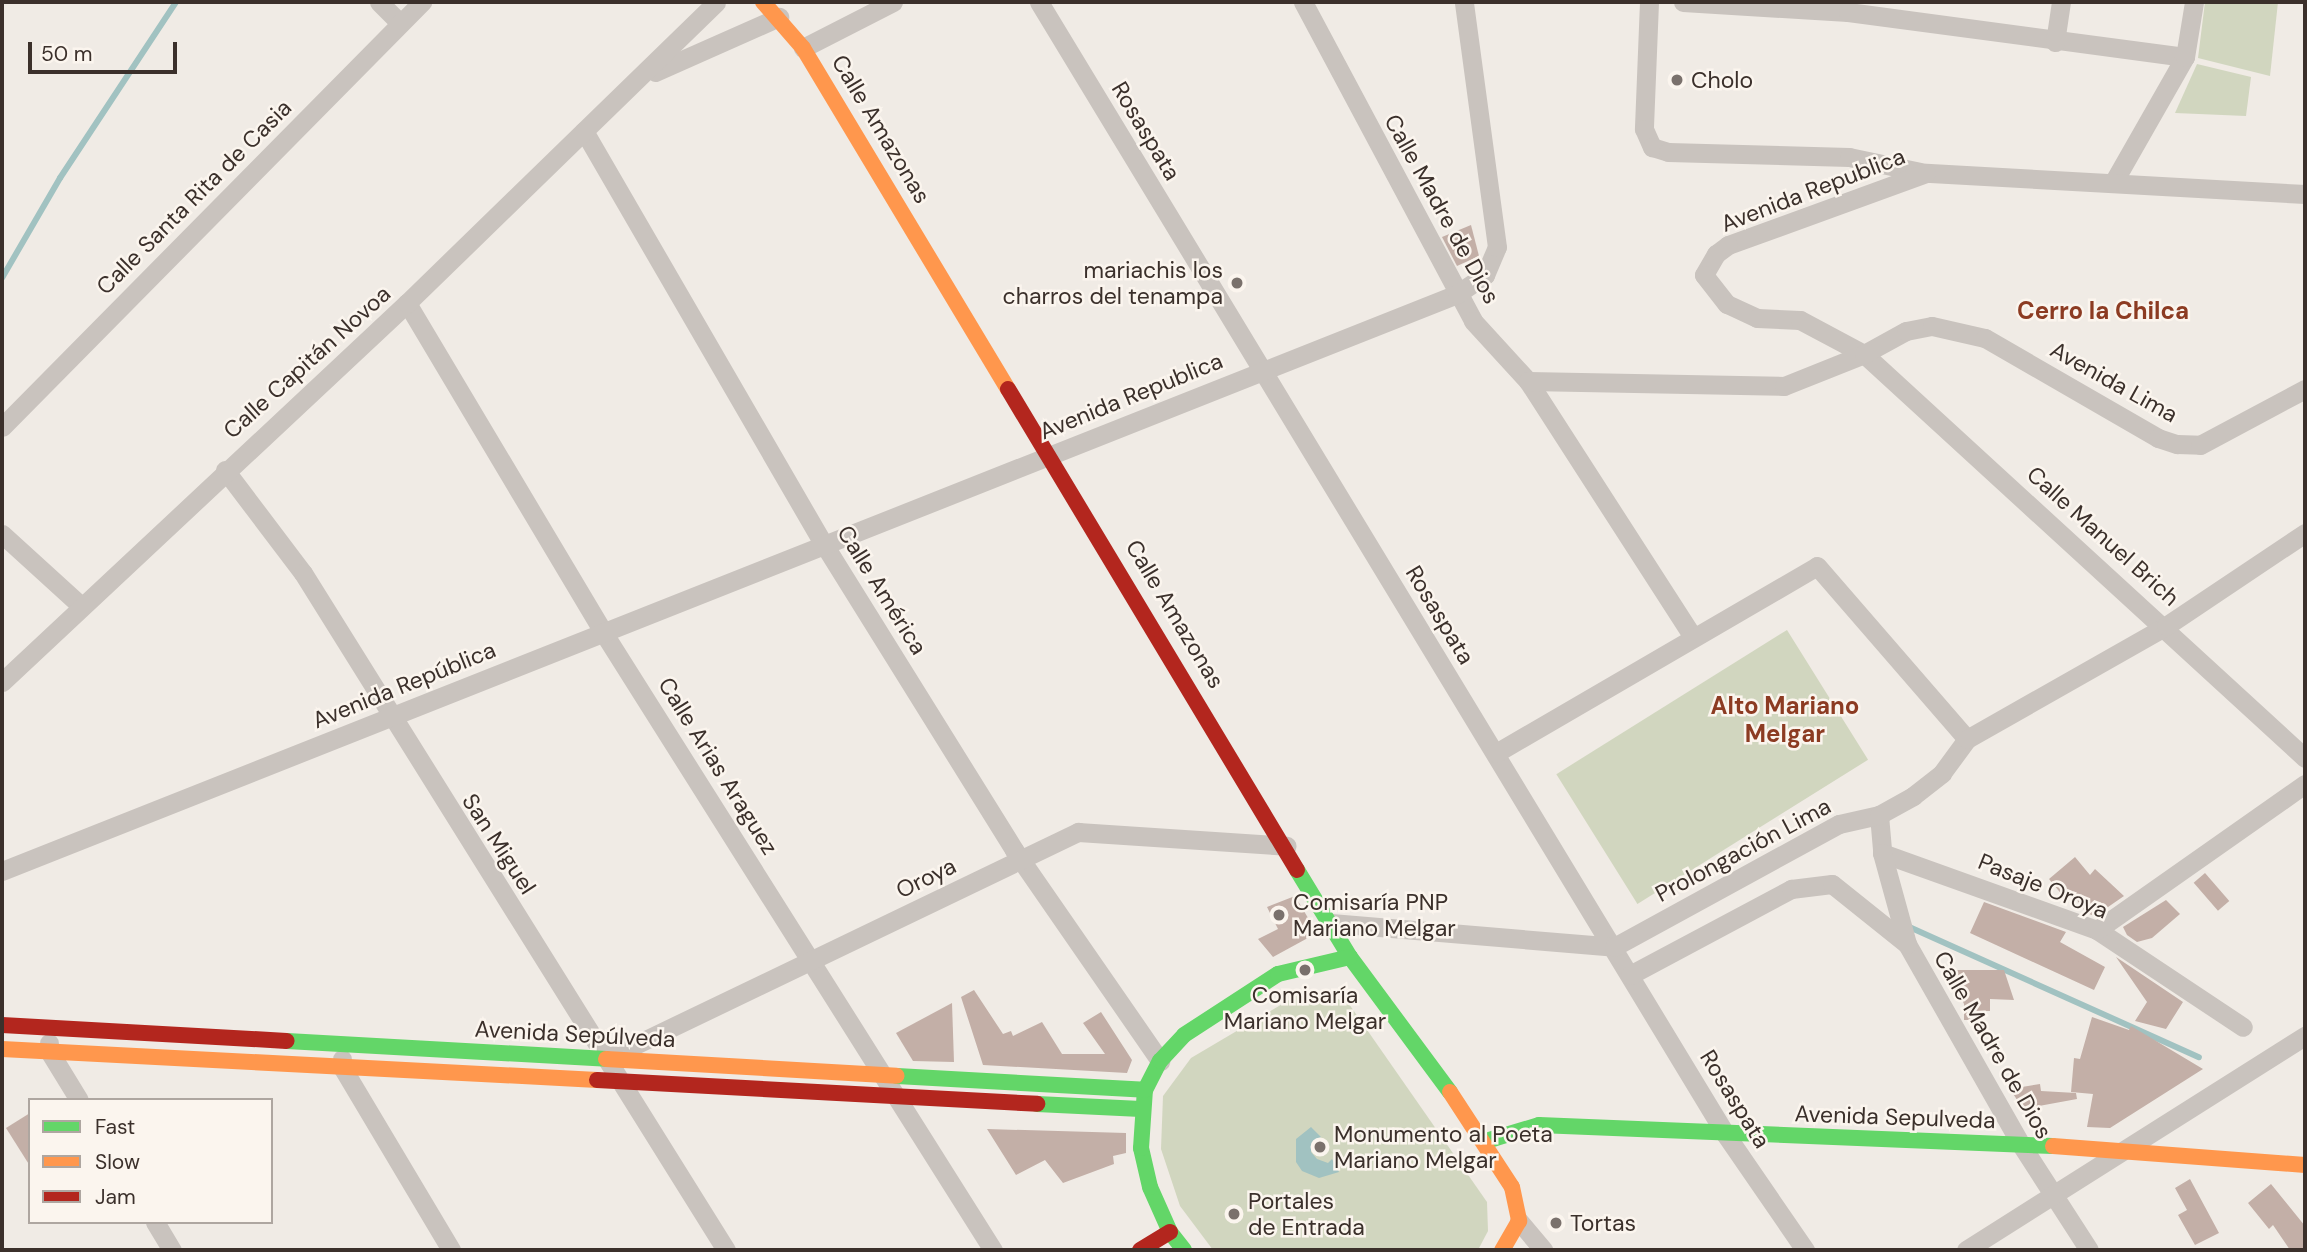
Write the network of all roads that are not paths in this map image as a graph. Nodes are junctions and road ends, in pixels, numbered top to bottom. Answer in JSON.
{"nodes":[{"id":1,"x":379,"y":2,"type":"edge"},
{"id":2,"x":422,"y":2,"type":"edge"},
{"id":3,"x":716,"y":2,"type":"edge"},
{"id":4,"x":763,"y":2,"type":"edge"},
{"id":5,"x":893,"y":2,"type":"edge"},
{"id":6,"x":1039,"y":2,"type":"edge"},
{"id":7,"x":1303,"y":2,"type":"edge"},
{"id":8,"x":1464,"y":2,"type":"edge"},
{"id":9,"x":1649,"y":2,"type":"edge"},
{"id":10,"x":1683,"y":2,"type":"edge"},
{"id":11,"x":2061,"y":2,"type":"edge"},
{"id":12,"x":2194,"y":2,"type":"edge"},
{"id":13,"x":1848,"y":7,"type":"edge"},
{"id":14,"x":779,"y":18,"type":"junction"},
{"id":15,"x":400,"y":23,"type":"junction"},
{"id":16,"x":2056,"y":42,"type":"junction"},
{"id":17,"x":803,"y":47,"type":"junction"},
{"id":18,"x":2185,"y":57,"type":"junction"},
{"id":19,"x":644,"y":76,"type":"junction"},
{"id":20,"x":584,"y":131,"type":"junction"},
{"id":21,"x":1926,"y":173,"type":"junction"},
{"id":22,"x":2113,"y":183,"type":"junction"},
{"id":23,"x":2305,"y":194,"type":"edge"},
{"id":24,"x":1457,"y":294,"type":"junction"},
{"id":25,"x":407,"y":303,"type":"junction"},
{"id":26,"x":1864,"y":354,"type":"junction"},
{"id":27,"x":1263,"y":371,"type":"junction"},
{"id":28,"x":1528,"y":381,"type":"junction"},
{"id":29,"x":2305,"y":389,"type":"edge"},
{"id":30,"x":2,"y":427,"type":"edge"},
{"id":31,"x":1050,"y":455,"type":"junction"},
{"id":32,"x":225,"y":470,"type":"junction"},
{"id":33,"x":2305,"y":533,"type":"edge"},
{"id":34,"x":2,"y":534,"type":"edge"},
{"id":35,"x":825,"y":546,"type":"junction"},
{"id":36,"x":81,"y":606,"type":"junction"},
{"id":37,"x":2166,"y":626,"type":"junction"},
{"id":38,"x":603,"y":632,"type":"junction"},
{"id":39,"x":1693,"y":637,"type":"junction"},
{"id":40,"x":2,"y":682,"type":"edge"},
{"id":41,"x":390,"y":718,"type":"junction"},
{"id":42,"x":1967,"y":739,"type":"junction"},
{"id":43,"x":1496,"y":753,"type":"junction"},
{"id":44,"x":2305,"y":758,"type":"edge"},
{"id":45,"x":2305,"y":783,"type":"edge"},
{"id":46,"x":1879,"y":815,"type":"junction"},
{"id":47,"x":1287,"y":846,"type":"junction"},
{"id":48,"x":1882,"y":853,"type":"junction"},
{"id":49,"x":1020,"y":860,"type":"junction"},
{"id":50,"x":2,"y":871,"type":"edge"},
{"id":51,"x":1331,"y":923,"type":"junction"},
{"id":52,"x":2097,"y":930,"type":"junction"},
{"id":53,"x":1907,"y":944,"type":"junction"},
{"id":54,"x":1614,"y":947,"type":"junction"},
{"id":55,"x":1350,"y":957,"type":"junction"},
{"id":56,"x":812,"y":960,"type":"junction"},
{"id":57,"x":1630,"y":975,"type":"junction"},
{"id":58,"x":2,"y":1025,"type":"edge"},
{"id":59,"x":50,"y":1027,"type":"junction"},
{"id":60,"x":2243,"y":1027,"type":"dead end"},
{"id":61,"x":2305,"y":1036,"type":"edge"},
{"id":62,"x":342,"y":1044,"type":"junction"},
{"id":63,"x":2,"y":1049,"type":"edge"},
{"id":64,"x":2284,"y":1049,"type":"junction"},
{"id":65,"x":49,"y":1051,"type":"junction"},
{"id":66,"x":2305,"y":1055,"type":"edge"},
{"id":67,"x":607,"y":1059,"type":"junction"},
{"id":68,"x":1160,"y":1061,"type":"junction"},
{"id":69,"x":342,"y":1067,"type":"junction"},
{"id":70,"x":884,"y":1075,"type":"junction"},
{"id":71,"x":620,"y":1082,"type":"junction"},
{"id":72,"x":1145,"y":1090,"type":"junction"},
{"id":73,"x":897,"y":1096,"type":"junction"},
{"id":74,"x":78,"y":1098,"type":"edge"},
{"id":75,"x":1141,"y":1109,"type":"junction"},
{"id":76,"x":1726,"y":1135,"type":"junction"},
{"id":77,"x":1486,"y":1141,"type":"junction"},
{"id":78,"x":2020,"y":1143,"type":"junction"},
{"id":79,"x":2129,"y":1150,"type":"junction"},
{"id":80,"x":2305,"y":1166,"type":"edge"},
{"id":81,"x":2054,"y":1196,"type":"junction"},
{"id":82,"x":1518,"y":1222,"type":"junction"},
{"id":83,"x":156,"y":1224,"type":"edge"},
{"id":84,"x":1170,"y":1232,"type":"junction"},
{"id":85,"x":172,"y":1250,"type":"edge"},
{"id":86,"x":451,"y":1250,"type":"edge"},
{"id":87,"x":726,"y":1250,"type":"edge"},
{"id":88,"x":993,"y":1250,"type":"edge"},
{"id":89,"x":1140,"y":1250,"type":"edge"},
{"id":90,"x":1184,"y":1250,"type":"edge"},
{"id":91,"x":1503,"y":1250,"type":"edge"},
{"id":92,"x":1543,"y":1250,"type":"edge"},
{"id":93,"x":1805,"y":1250,"type":"edge"},
{"id":94,"x":1966,"y":1250,"type":"edge"},
{"id":95,"x":2090,"y":1250,"type":"edge"}],
"edges":[{"from":1,"to":15,"type":"street"},
{"from":2,"to":15,"type":"street","name":"Calle Santa Rita de Casia"},
{"from":3,"to":19,"type":"street","name":"Calle Capitán Novoa"},
{"from":4,"to":14,"type":"street","name":"Calle Amazonas"},
{"from":5,"to":17,"type":"street"},
{"from":6,"to":27,"type":"street","name":"Rosaspata"},
{"from":7,"to":24,"type":"street","name":"Calle Madre de Dios"},
{"from":8,"to":24,"type":"street","name":"Avenida Republica"},
{"from":9,"to":21,"type":"street"},
{"from":10,"to":13,"type":"street"},
{"from":11,"to":16,"type":"street"},
{"from":12,"to":18,"type":"street"},
{"from":13,"to":16,"type":"street"},
{"from":14,"to":17,"type":"street","name":"Calle Amazonas"},
{"from":14,"to":19,"type":"street","name":"Calle Capitán Novoa"},
{"from":15,"to":30,"type":"street","name":"Calle Santa Rita de Casia"},
{"from":16,"to":18,"type":"street"},
{"from":17,"to":31,"type":"street","name":"Calle Amazonas"},
{"from":18,"to":22,"type":"street"},
{"from":19,"to":20,"type":"street","name":"Calle Capitán Novoa"},
{"from":20,"to":25,"type":"street","name":"Calle Capitán Novoa"},
{"from":20,"to":35,"type":"street","name":"Calle América"},
{"from":21,"to":22,"type":"street","name":"Avenida Republica"},
{"from":21,"to":26,"type":"street","name":"Avenida Republica"},
{"from":22,"to":23,"type":"street","name":"Avenida Republica"},
{"from":24,"to":27,"type":"street","name":"Avenida Republica"},
{"from":24,"to":28,"type":"street","name":"Calle Madre de Dios"},
{"from":25,"to":32,"type":"street","name":"Calle Capitán Novoa"},
{"from":25,"to":38,"type":"street","name":"Calle Arias Araguez"},
{"from":26,"to":28,"type":"street","name":"Avenida Lima"},
{"from":26,"to":29,"type":"street","name":"Avenida Lima"},
{"from":26,"to":37,"type":"street","name":"Calle Manuel Brich"},
{"from":27,"to":31,"type":"street","name":"Avenida Republica"},
{"from":27,"to":43,"type":"street","name":"Rosaspata"},
{"from":28,"to":39,"type":"street","name":"Calle Madre de Dios"},
{"from":31,"to":35,"type":"street","name":"Avenida Republica"},
{"from":31,"to":47,"type":"street","name":"Calle Amazonas"},
{"from":32,"to":36,"type":"street","name":"Calle Capitán Novoa"},
{"from":32,"to":41,"type":"street","name":"San Miguel"},
{"from":33,"to":37,"type":"street","name":"Prolongación Lima"},
{"from":34,"to":36,"type":"street"},
{"from":35,"to":38,"type":"street","name":"Avenida República"},
{"from":35,"to":49,"type":"street","name":"Calle América"},
{"from":36,"to":40,"type":"street","name":"Calle Capitán Novoa"},
{"from":37,"to":42,"type":"street","name":"Prolongación Lima"},
{"from":37,"to":44,"type":"street","name":"Calle Manuel Brich"},
{"from":38,"to":41,"type":"street","name":"Avenida República"},
{"from":38,"to":56,"type":"street","name":"Calle Arias Araguez"},
{"from":39,"to":42,"type":"street"},
{"from":39,"to":43,"type":"street"},
{"from":41,"to":50,"type":"street","name":"Avenida República"},
{"from":41,"to":67,"type":"street","name":"San Miguel"},
{"from":42,"to":46,"type":"street","name":"Prolongación Lima"},
{"from":43,"to":54,"type":"street","name":"Rosaspata"},
{"from":45,"to":52,"type":"street"},
{"from":46,"to":48,"type":"street"},
{"from":46,"to":54,"type":"street","name":"Prolongación Lima"},
{"from":47,"to":49,"type":"street","name":"Oroya"},
{"from":47,"to":51,"type":"street","name":"Calle Amazonas"},
{"from":48,"to":52,"type":"street","name":"Pasaje Oroya"},
{"from":48,"to":53,"type":"street","name":"Calle Madre de Dios"},
{"from":49,"to":56,"type":"street","name":"Oroya"},
{"from":49,"to":68,"type":"street","name":"Calle América"},
{"from":51,"to":54,"type":"street"},
{"from":51,"to":55,"type":"street","name":"Calle Amazonas"},
{"from":52,"to":60,"type":"street","name":"Pasaje Oroya"},
{"from":53,"to":57,"type":"street"},
{"from":53,"to":78,"type":"street","name":"Calle Madre de Dios"},
{"from":54,"to":57,"type":"street","name":"Rosaspata"},
{"from":55,"to":68,"type":"street"},
{"from":55,"to":77,"type":"street","name":"Calle Amazonas"},
{"from":56,"to":67,"type":"street","name":"Oroya"},
{"from":56,"to":70,"type":"street","name":"Calle Arias Araguez"},
{"from":57,"to":76,"type":"street","name":"Rosaspata"},
{"from":58,"to":59,"type":"street","name":"Avenida Sepúlveda"},
{"from":59,"to":62,"type":"street","name":"Avenida Sepúlveda"},
{"from":59,"to":65,"type":"street"},
{"from":61,"to":64,"type":"street"},
{"from":62,"to":67,"type":"street","name":"Avenida Sepúlveda"},
{"from":62,"to":69,"type":"street"},
{"from":63,"to":65,"type":"street","name":"Avenida Sepúlveda"},
{"from":64,"to":66,"type":"street"},
{"from":64,"to":79,"type":"street"},
{"from":65,"to":69,"type":"street","name":"Avenida Sepúlveda"},
{"from":65,"to":74,"type":"street"},
{"from":67,"to":70,"type":"street","name":"Avenida Sepúlveda"},
{"from":67,"to":71,"type":"street","name":"San Miguel"},
{"from":68,"to":72,"type":"street"},
{"from":69,"to":71,"type":"street","name":"Avenida Sepúlveda"},
{"from":69,"to":86,"type":"street"},
{"from":70,"to":72,"type":"street","name":"Avenida Sepúlveda"},
{"from":70,"to":73,"type":"street","name":"Calle Arias Araguez"},
{"from":71,"to":73,"type":"street","name":"Avenida Sepúlveda"},
{"from":71,"to":87,"type":"street","name":"San Miguel"},
{"from":72,"to":75,"type":"street"},
{"from":73,"to":75,"type":"street","name":"Avenida Sepúlveda"},
{"from":73,"to":88,"type":"street","name":"Calle Arias Araguez"},
{"from":75,"to":84,"type":"street"},
{"from":76,"to":77,"type":"street","name":"Avenida Sepulveda"},
{"from":76,"to":78,"type":"street","name":"Avenida Sepulveda"},
{"from":76,"to":93,"type":"street","name":"Rosaspata"},
{"from":77,"to":82,"type":"street","name":"Calle Amazonas"},
{"from":78,"to":79,"type":"street","name":"Avenida Sepulveda"},
{"from":78,"to":81,"type":"street","name":"Calle Madre de Dios"},
{"from":79,"to":80,"type":"street","name":"Avenida Sepulveda"},
{"from":79,"to":81,"type":"street"},
{"from":81,"to":94,"type":"street"},
{"from":81,"to":95,"type":"street","name":"Calle Madre de Dios"},
{"from":82,"to":91,"type":"street"},
{"from":82,"to":92,"type":"street"},
{"from":83,"to":85,"type":"street"},
{"from":84,"to":89,"type":"street"},
{"from":84,"to":90,"type":"street"}]}
